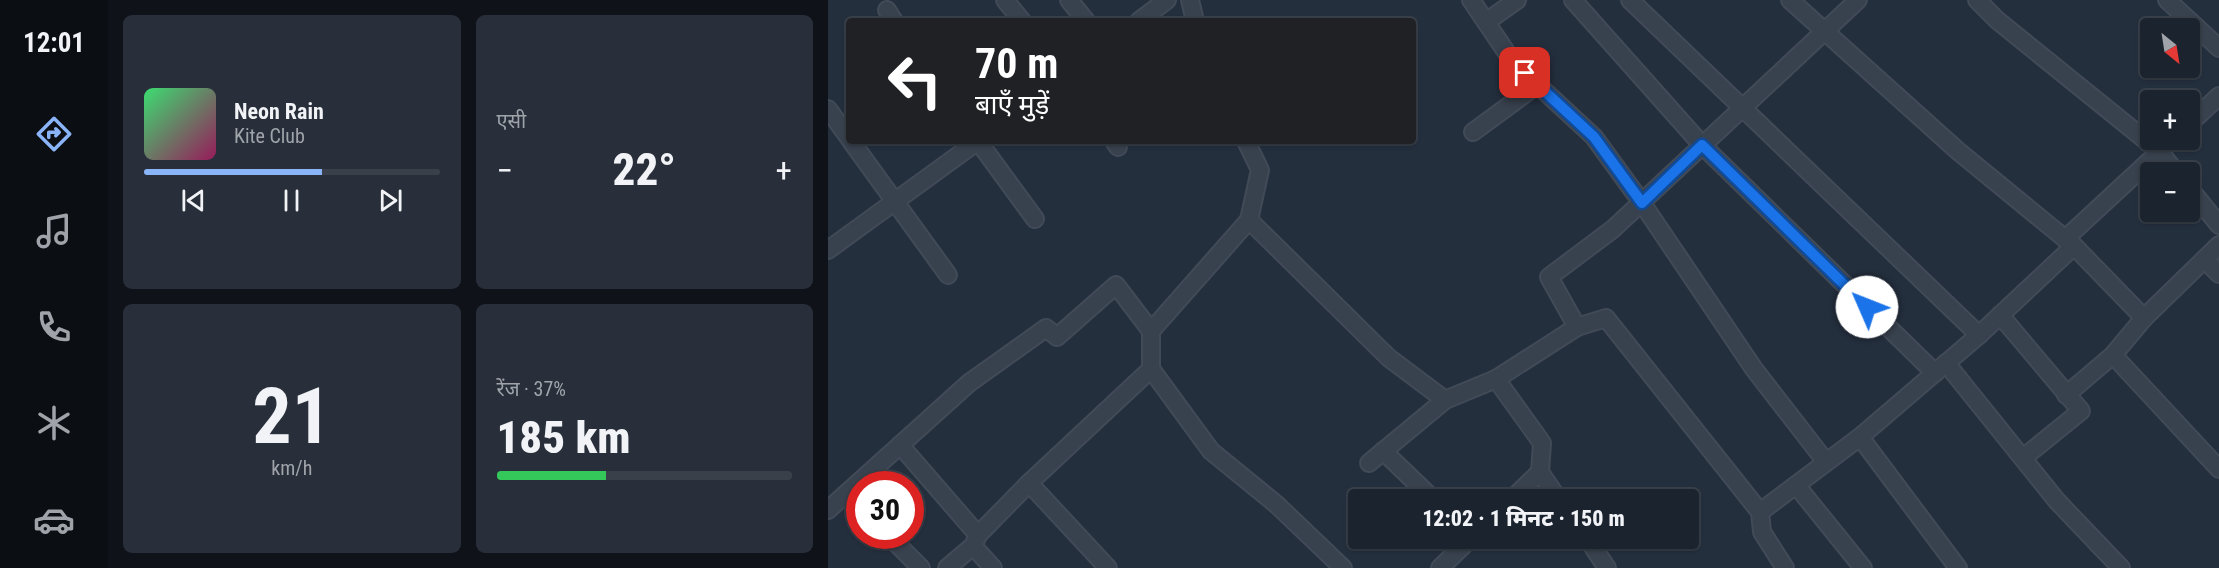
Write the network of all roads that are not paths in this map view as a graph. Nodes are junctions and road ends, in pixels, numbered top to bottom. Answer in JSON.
{"nodes":[{"id":1,"x":1005,"y":0,"type":"edge"},
{"id":2,"x":1069,"y":0,"type":"edge"},
{"id":3,"x":1167,"y":0,"type":"edge"},
{"id":4,"x":1190,"y":0,"type":"edge"},
{"id":5,"x":1471,"y":0,"type":"edge"},
{"id":6,"x":1517,"y":0,"type":"edge"},
{"id":7,"x":1573,"y":0,"type":"edge"},
{"id":8,"x":1630,"y":0,"type":"edge"},
{"id":9,"x":1790,"y":0,"type":"edge"},
{"id":10,"x":1858,"y":0,"type":"edge"},
{"id":11,"x":1977,"y":0,"type":"edge"},
{"id":12,"x":2167,"y":0,"type":"edge"},
{"id":13,"x":1020,"y":18,"type":"edge"},
{"id":14,"x":1084,"y":18,"type":"edge"},
{"id":15,"x":1143,"y":18,"type":"edge"},
{"id":16,"x":1195,"y":18,"type":"edge"},
{"id":17,"x":1486,"y":22,"type":"junction"},
{"id":18,"x":1825,"y":30,"type":"junction"},
{"id":19,"x":2219,"y":48,"type":"edge"},
{"id":20,"x":1537,"y":85,"type":"junction"},
{"id":21,"x":2219,"y":96,"type":"edge"},
{"id":22,"x":1742,"y":106,"type":"junction"},
{"id":23,"x":828,"y":109,"type":"edge"},
{"id":24,"x":2200,"y":114,"type":"edge"},
{"id":25,"x":1473,"y":132,"type":"dead end"},
{"id":26,"x":846,"y":134,"type":"edge"},
{"id":27,"x":853,"y":144,"type":"edge"},
{"id":28,"x":974,"y":144,"type":"edge"},
{"id":29,"x":980,"y":144,"type":"edge"},
{"id":30,"x":1247,"y":144,"type":"edge"},
{"id":31,"x":1702,"y":145,"type":"junction"},
{"id":32,"x":2159,"y":151,"type":"junction"},
{"id":33,"x":2168,"y":162,"type":"edge"},
{"id":34,"x":894,"y":201,"type":"junction"},
{"id":35,"x":2200,"y":201,"type":"edge"},
{"id":36,"x":1642,"y":203,"type":"junction"},
{"id":37,"x":1035,"y":219,"type":"dead end"},
{"id":38,"x":1249,"y":220,"type":"junction"},
{"id":39,"x":2219,"y":225,"type":"edge"},
{"id":40,"x":2070,"y":243,"type":"junction"},
{"id":41,"x":2219,"y":245,"type":"edge"},
{"id":42,"x":828,"y":250,"type":"edge"},
{"id":43,"x":2205,"y":260,"type":"junction"},
{"id":44,"x":2219,"y":274,"type":"edge"},
{"id":45,"x":948,"y":275,"type":"dead end"},
{"id":46,"x":2000,"y":315,"type":"junction"},
{"id":47,"x":2144,"y":318,"type":"junction"},
{"id":48,"x":1577,"y":327,"type":"junction"},
{"id":49,"x":1151,"y":331,"type":"junction"},
{"id":50,"x":1979,"y":335,"type":"junction"},
{"id":51,"x":2113,"y":355,"type":"junction"},
{"id":52,"x":1940,"y":368,"type":"junction"},
{"id":53,"x":1151,"y":369,"type":"junction"},
{"id":54,"x":1496,"y":379,"type":"junction"},
{"id":55,"x":2066,"y":395,"type":"junction"},
{"id":56,"x":1445,"y":400,"type":"junction"},
{"id":57,"x":1860,"y":438,"type":"junction"},
{"id":58,"x":900,"y":445,"type":"junction"},
{"id":59,"x":1383,"y":451,"type":"junction"},
{"id":60,"x":2023,"y":458,"type":"junction"},
{"id":61,"x":1826,"y":462,"type":"junction"},
{"id":62,"x":1369,"y":463,"type":"dead end"},
{"id":63,"x":2219,"y":469,"type":"edge"},
{"id":64,"x":871,"y":471,"type":"edge"},
{"id":65,"x":1540,"y":472,"type":"junction"},
{"id":66,"x":1029,"y":483,"type":"junction"},
{"id":67,"x":1796,"y":485,"type":"junction"},
{"id":68,"x":1423,"y":489,"type":"edge"},
{"id":69,"x":1522,"y":489,"type":"edge"},
{"id":70,"x":1552,"y":489,"type":"edge"},
{"id":71,"x":846,"y":494,"type":"edge"},
{"id":72,"x":828,"y":510,"type":"edge"},
{"id":73,"x":1760,"y":512,"type":"junction"},
{"id":74,"x":976,"y":541,"type":"junction"},
{"id":75,"x":902,"y":549,"type":"edge"},
{"id":76,"x":1460,"y":549,"type":"edge"},
{"id":77,"x":1592,"y":549,"type":"edge"},
{"id":78,"x":1599,"y":565,"type":"edge"},
{"id":79,"x":921,"y":568,"type":"edge"},
{"id":80,"x":947,"y":568,"type":"edge"},
{"id":81,"x":993,"y":568,"type":"edge"},
{"id":82,"x":1108,"y":568,"type":"edge"},
{"id":83,"x":1343,"y":568,"type":"edge"},
{"id":84,"x":1440,"y":568,"type":"edge"},
{"id":85,"x":1785,"y":568,"type":"edge"},
{"id":86,"x":1863,"y":568,"type":"edge"},
{"id":87,"x":1958,"y":568,"type":"edge"},
{"id":88,"x":2121,"y":568,"type":"edge"}],
"edges":[{"from":1,"to":13,"type":"street"},
{"from":2,"to":14,"type":"street"},
{"from":3,"to":15,"type":"street"},
{"from":4,"to":16,"type":"street"},
{"from":5,"to":17,"type":"street"},
{"from":6,"to":17,"type":"street"},
{"from":7,"to":31,"type":"street"},
{"from":8,"to":22,"type":"street"},
{"from":9,"to":18,"type":"street"},
{"from":10,"to":18,"type":"street"},
{"from":11,"to":32,"type":"street"},
{"from":12,"to":19,"type":"street"},
{"from":17,"to":20,"type":"street"},
{"from":18,"to":22,"type":"street"},
{"from":18,"to":40,"type":"street"},
{"from":20,"to":25,"type":"street"},
{"from":20,"to":36,"type":"street"},
{"from":21,"to":24,"type":"street"},
{"from":22,"to":31,"type":"street"},
{"from":22,"to":50,"type":"street"},
{"from":23,"to":26,"type":"street"},
{"from":27,"to":34,"type":"street"},
{"from":28,"to":34,"type":"street"},
{"from":29,"to":37,"type":"street"},
{"from":30,"to":38,"type":"street"},
{"from":31,"to":36,"type":"street"},
{"from":31,"to":52,"type":"street"},
{"from":32,"to":33,"type":"street"},
{"from":32,"to":40,"type":"street"},
{"from":34,"to":42,"type":"street"},
{"from":34,"to":45,"type":"street"},
{"from":35,"to":39,"type":"street"},
{"from":36,"to":48,"type":"street"},
{"from":36,"to":61,"type":"street"},
{"from":38,"to":49,"type":"street"},
{"from":38,"to":56,"type":"street"},
{"from":40,"to":46,"type":"street"},
{"from":40,"to":47,"type":"street"},
{"from":41,"to":43,"type":"street"},
{"from":43,"to":44,"type":"street"},
{"from":43,"to":47,"type":"street"},
{"from":46,"to":50,"type":"street"},
{"from":46,"to":55,"type":"street"},
{"from":47,"to":51,"type":"street"},
{"from":48,"to":54,"type":"street"},
{"from":48,"to":73,"type":"street"},
{"from":49,"to":53,"type":"street"},
{"from":49,"to":58,"type":"street"},
{"from":50,"to":52,"type":"street"},
{"from":51,"to":55,"type":"street"},
{"from":51,"to":63,"type":"street"},
{"from":52,"to":57,"type":"street"},
{"from":52,"to":60,"type":"street"},
{"from":53,"to":66,"type":"street"},
{"from":53,"to":83,"type":"street"},
{"from":54,"to":56,"type":"street"},
{"from":54,"to":65,"type":"street"},
{"from":55,"to":60,"type":"street"},
{"from":56,"to":59,"type":"street"},
{"from":57,"to":61,"type":"street"},
{"from":57,"to":87,"type":"street"},
{"from":58,"to":64,"type":"street"},
{"from":58,"to":74,"type":"street"},
{"from":59,"to":62,"type":"street"},
{"from":59,"to":68,"type":"street"},
{"from":60,"to":88,"type":"street"},
{"from":61,"to":67,"type":"street"},
{"from":65,"to":69,"type":"street"},
{"from":65,"to":70,"type":"street"},
{"from":66,"to":74,"type":"street"},
{"from":66,"to":82,"type":"street"},
{"from":67,"to":73,"type":"street"},
{"from":67,"to":86,"type":"street"},
{"from":71,"to":72,"type":"street"},
{"from":73,"to":85,"type":"street"},
{"from":74,"to":80,"type":"street"},
{"from":74,"to":81,"type":"street"},
{"from":75,"to":79,"type":"street"},
{"from":76,"to":84,"type":"street"},
{"from":77,"to":78,"type":"street"}]}
